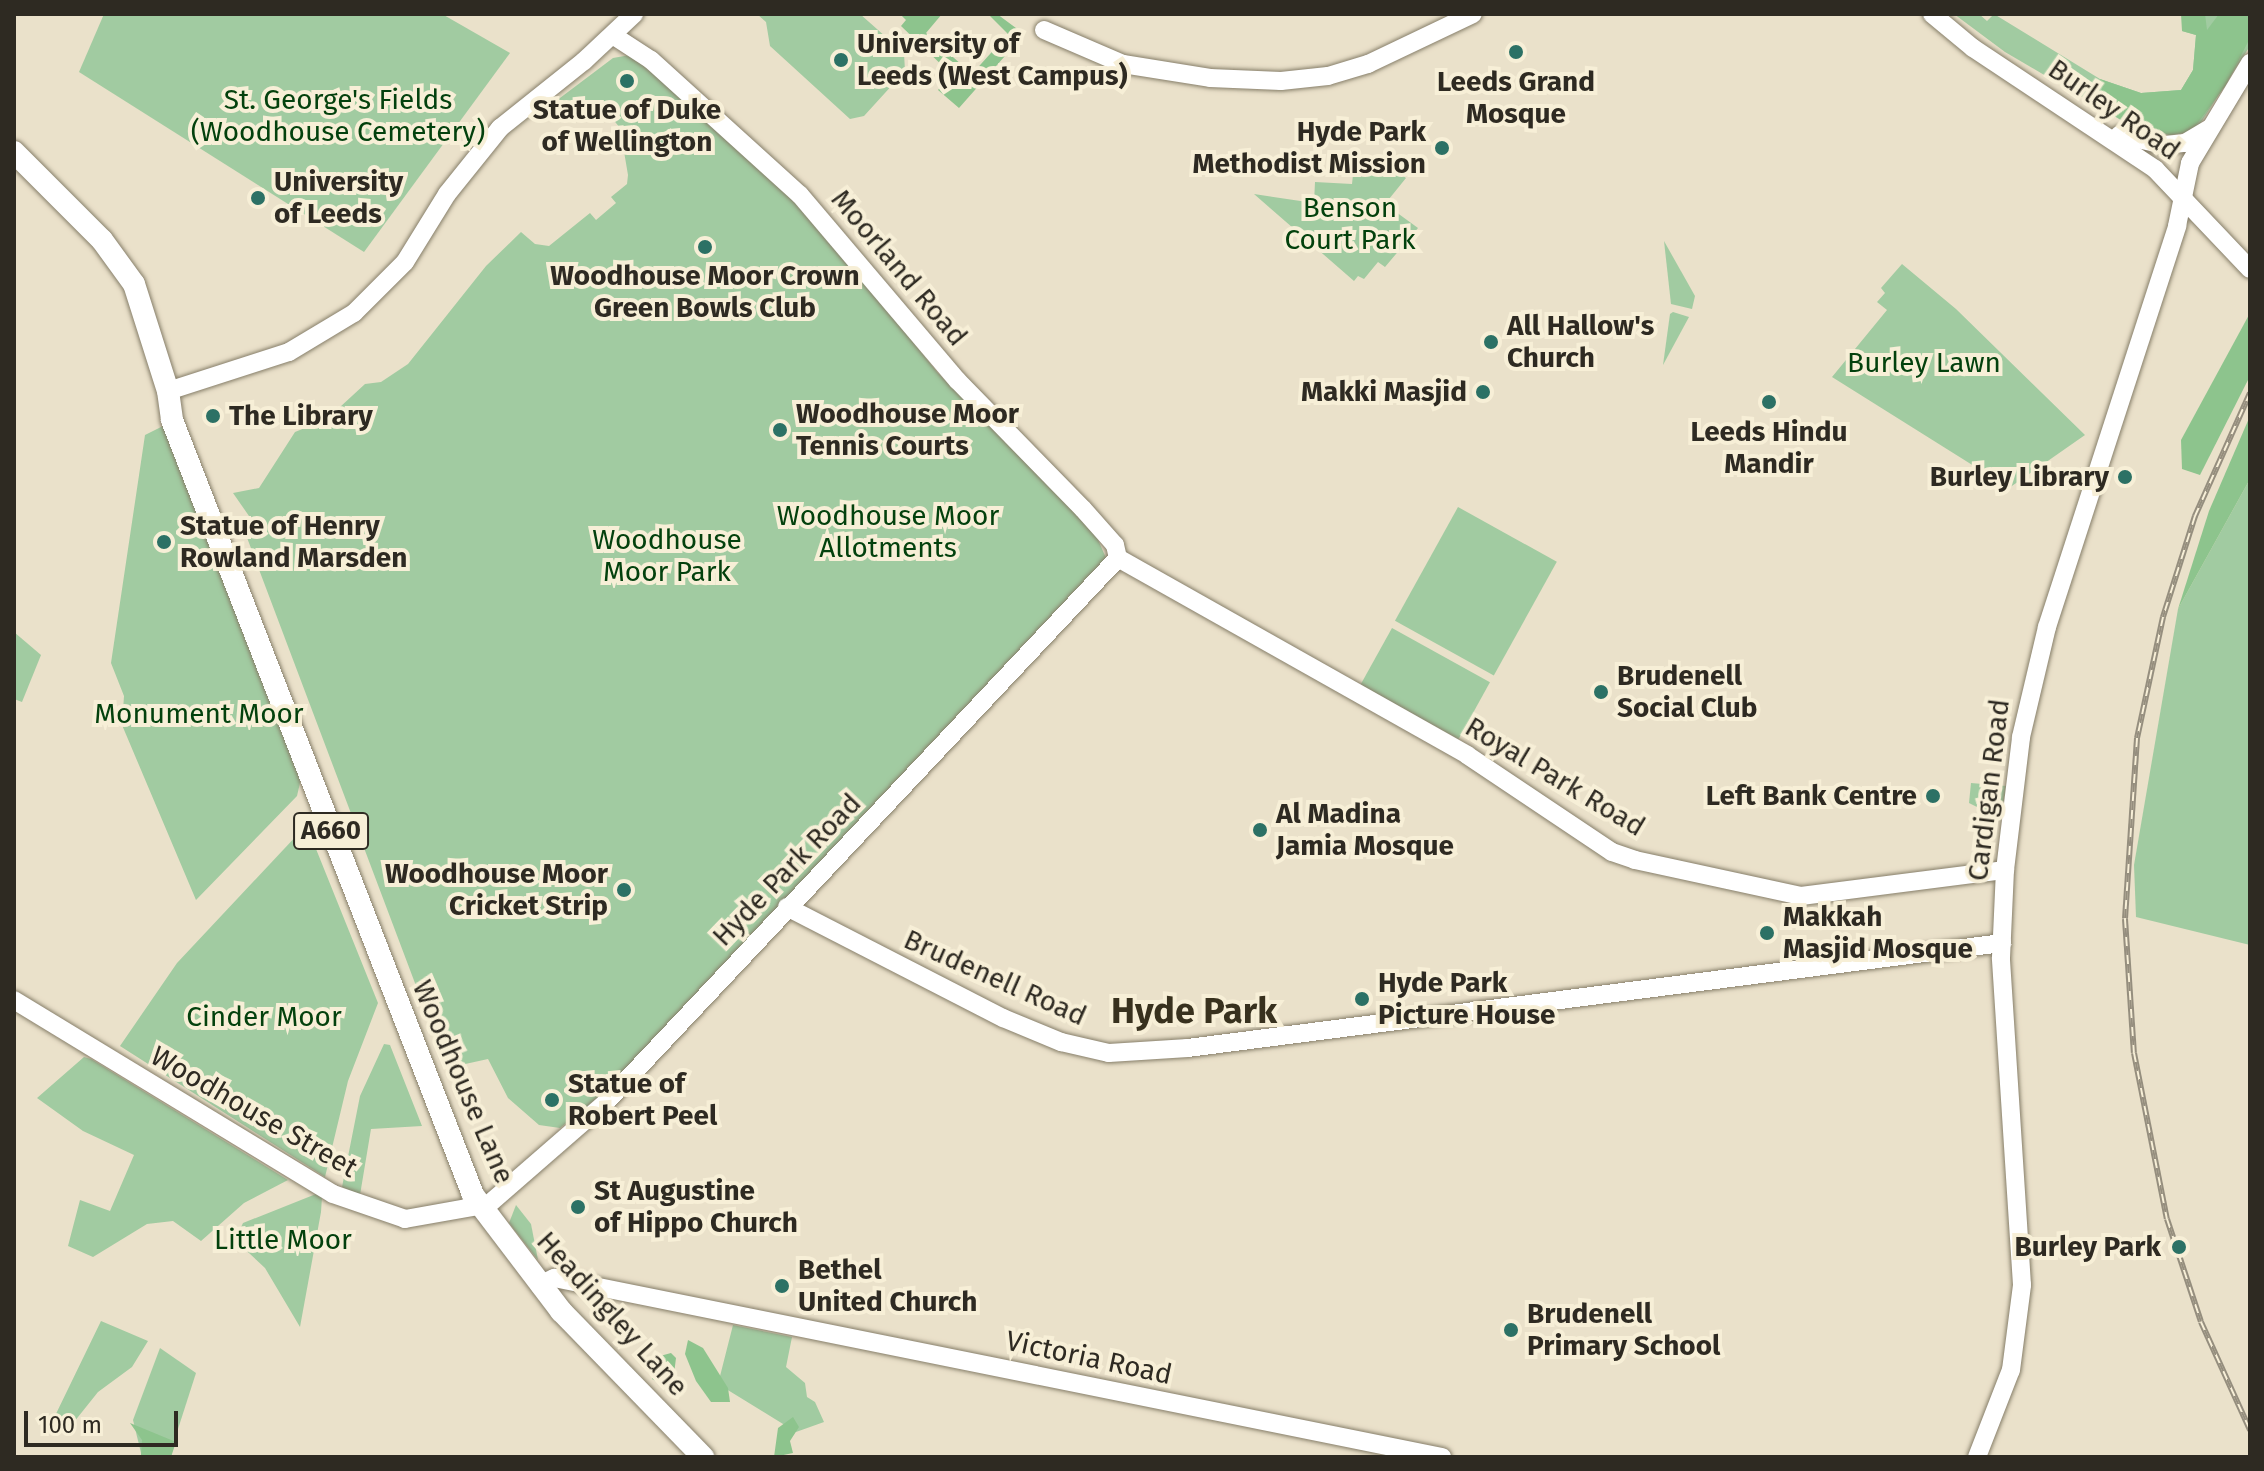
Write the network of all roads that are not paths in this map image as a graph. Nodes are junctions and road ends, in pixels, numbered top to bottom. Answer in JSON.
{"nodes":[{"id":1,"x":634,"y":14,"type":"edge"},
{"id":2,"x":1473,"y":14,"type":"edge"},
{"id":3,"x":1932,"y":14,"type":"edge"},
{"id":4,"x":1044,"y":30,"type":"dead end"},
{"id":5,"x":614,"y":36,"type":"junction"},
{"id":6,"x":2250,"y":63,"type":"edge"},
{"id":7,"x":2091,"y":123,"type":"junction"},
{"id":8,"x":2209,"y":129,"type":"junction"},
{"id":9,"x":14,"y":152,"type":"edge"},
{"id":10,"x":2181,"y":193,"type":"junction"},
{"id":11,"x":2250,"y":269,"type":"edge"},
{"id":12,"x":168,"y":391,"type":"junction"},
{"id":13,"x":1118,"y":558,"type":"junction"},
{"id":14,"x":2005,"y":870,"type":"junction"},
{"id":15,"x":787,"y":907,"type":"junction"},
{"id":16,"x":2002,"y":943,"type":"junction"},
{"id":17,"x":14,"y":1000,"type":"edge"},
{"id":18,"x":482,"y":1206,"type":"junction"},
{"id":19,"x":539,"y":1285,"type":"junction"},
{"id":20,"x":703,"y":1457,"type":"edge"},
{"id":21,"x":1442,"y":1457,"type":"edge"},
{"id":22,"x":1977,"y":1457,"type":"edge"}],
"edges":[{"from":1,"to":5,"type":"street"},
{"from":2,"to":4,"type":"street"},
{"from":3,"to":7,"type":"street","name":"Burley Road"},
{"from":5,"to":12,"type":"street"},
{"from":5,"to":13,"type":"street","name":"Moorland Road"},
{"from":6,"to":8,"type":"street","name":"Cardigan Road"},
{"from":7,"to":8,"type":"street"},
{"from":7,"to":10,"type":"street","name":"Burley Road"},
{"from":8,"to":10,"type":"street","name":"Cardigan Road"},
{"from":9,"to":12,"type":"highway","name":"Woodhouse Lane","number":"A660"},
{"from":10,"to":11,"type":"street","name":"Burley Road"},
{"from":10,"to":14,"type":"street","name":"Cardigan Road"},
{"from":12,"to":18,"type":"highway","name":"Woodhouse Lane","number":"A660"},
{"from":13,"to":14,"type":"street","name":"Royal Park Road"},
{"from":13,"to":15,"type":"street","name":"Hyde Park Road"},
{"from":14,"to":16,"type":"street","name":"Cardigan Road"},
{"from":15,"to":16,"type":"street","name":"Brudenell Road"},
{"from":15,"to":18,"type":"street","name":"Hyde Park Road"},
{"from":16,"to":22,"type":"street","name":"Cardigan Road"},
{"from":17,"to":18,"type":"street","name":"Woodhouse Street"},
{"from":18,"to":19,"type":"highway","name":"Headingley Lane","number":"A660"},
{"from":19,"to":20,"type":"highway","name":"Headingley Lane","number":"A660"},
{"from":19,"to":21,"type":"street","name":"Victoria Road"}]}
